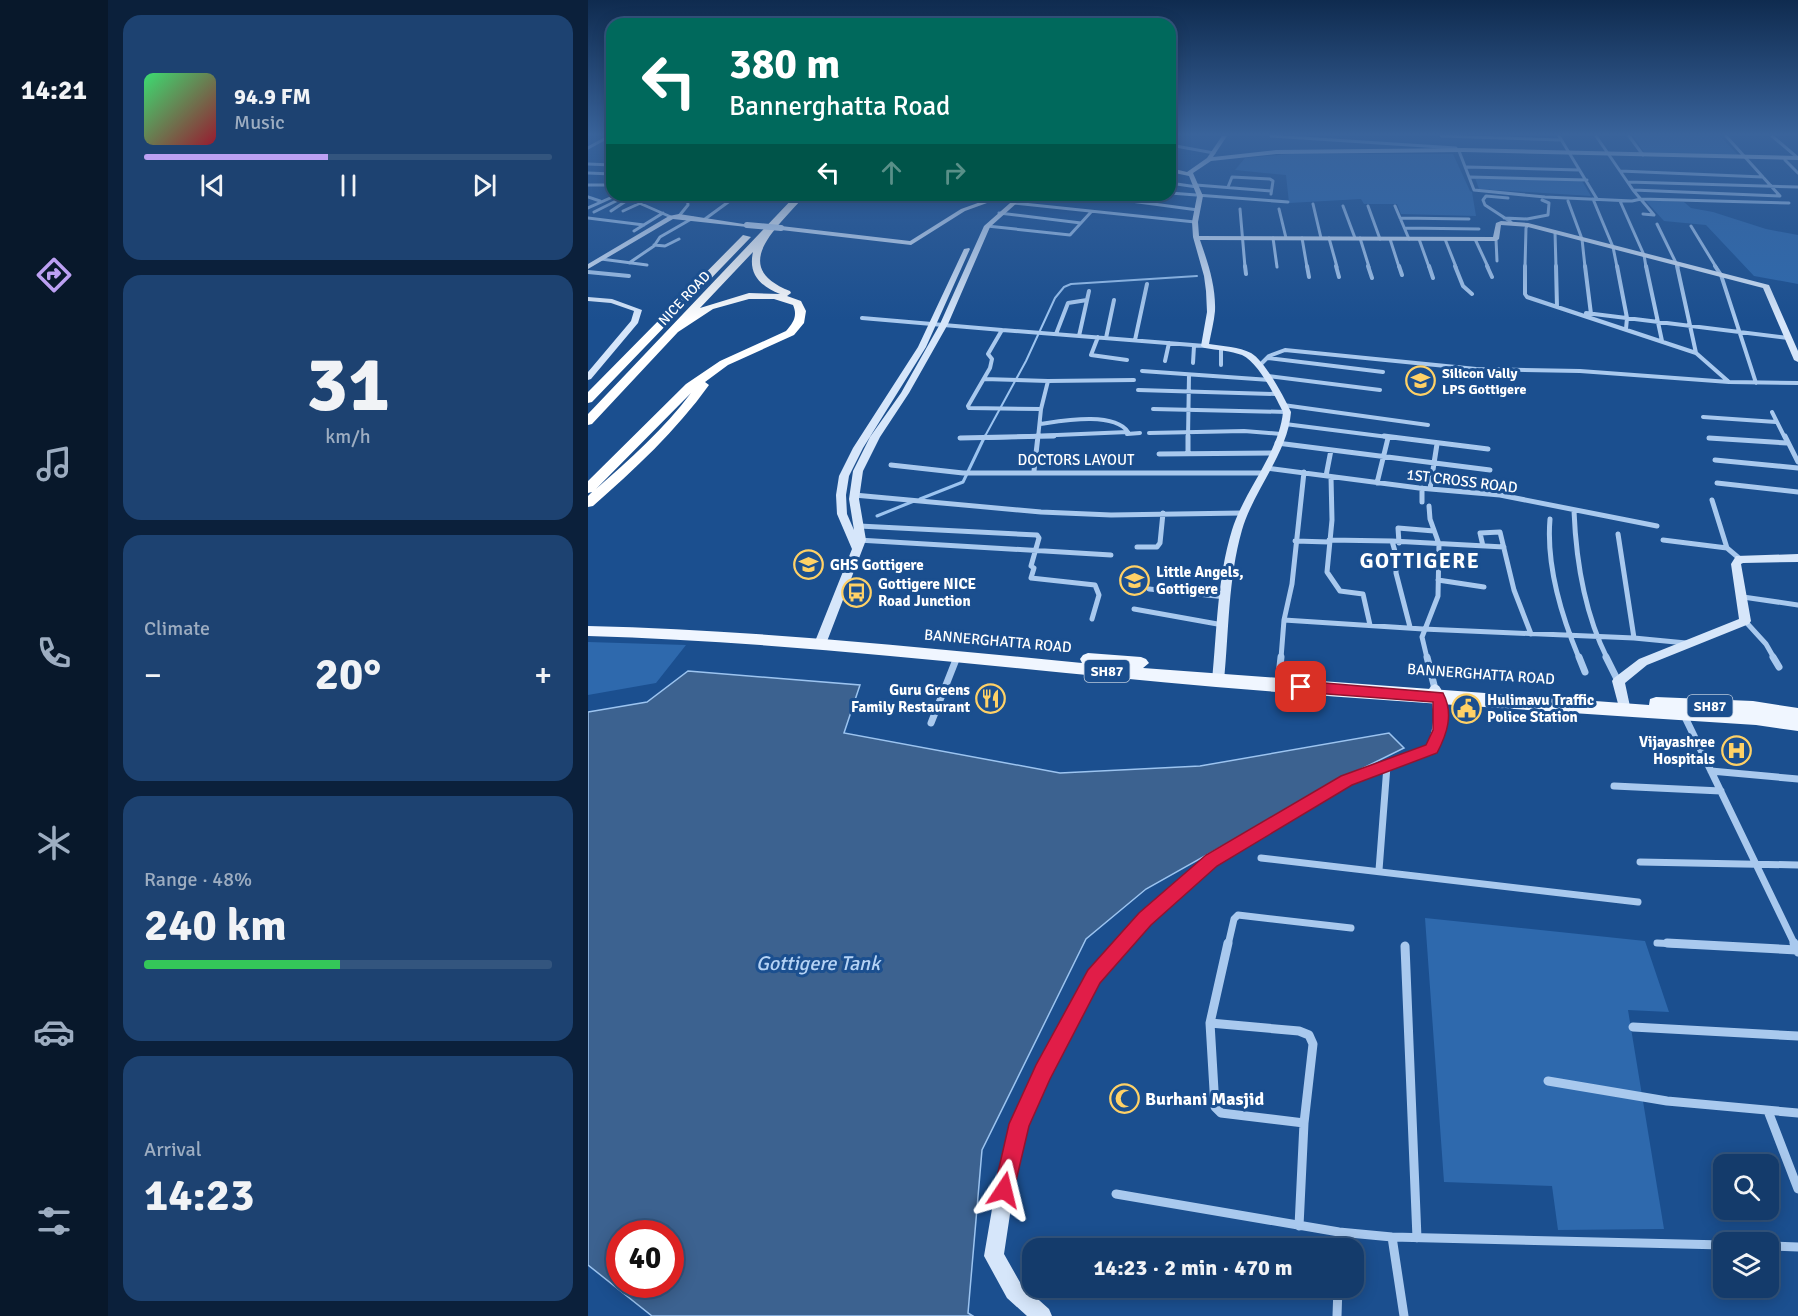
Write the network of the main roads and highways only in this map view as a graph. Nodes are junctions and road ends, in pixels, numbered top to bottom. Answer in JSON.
{"nodes":[{"id":1,"x":781,"y":201,"type":"edge"},
{"id":2,"x":795,"y":201,"type":"edge"},
{"id":3,"x":764,"y":234,"type":"junction"},
{"id":4,"x":674,"y":330,"type":"junction"},
{"id":5,"x":588,"y":399,"type":"edge"},
{"id":6,"x":588,"y":421,"type":"edge"},
{"id":7,"x":588,"y":489,"type":"edge"},
{"id":8,"x":588,"y":503,"type":"edge"},
{"id":9,"x":588,"y":622,"type":"edge"},
{"id":10,"x":588,"y":630,"type":"edge"},
{"id":11,"x":821,"y":640,"type":"junction"},
{"id":12,"x":1219,"y":676,"type":"junction"},
{"id":13,"x":1437,"y":693,"type":"junction"},
{"id":14,"x":1682,"y":710,"type":"junction"},
{"id":15,"x":1798,"y":714,"type":"edge"},
{"id":16,"x":1798,"y":725,"type":"edge"}],
"edges":[{"from":1,"to":5,"type":"highway","name":"NICE ROAD"},
{"from":2,"to":3,"type":"highway","name":"NICE ROAD"},
{"from":3,"to":4,"type":"highway","name":"NICE ROAD"},
{"from":3,"to":8,"type":"highway"},
{"from":4,"to":6,"type":"highway","name":"NICE ROAD"},
{"from":4,"to":7,"type":"highway"},
{"from":9,"to":11,"type":"main road","name":"BANNERGHATTA ROAD","number":"SH87"},
{"from":10,"to":11,"type":"main road","name":"BANNERGHATTA ROAD","number":"SH87"},
{"from":11,"to":12,"type":"main road","name":"BANNERGHATTA ROAD","number":"SH87"},
{"from":11,"to":12,"type":"main road","name":"BANNERGHATTA ROAD","number":"SH87"},
{"from":12,"to":13,"type":"main road","name":"BANNERGHATTA ROAD","number":"SH87"},
{"from":12,"to":13,"type":"main road","name":"BANNERGHATTA ROAD","number":"SH87"},
{"from":13,"to":14,"type":"main road","name":"BANNERGHATTA ROAD","number":"SH87"},
{"from":14,"to":15,"type":"main road","name":"BANNERGHATTA ROAD","number":"SH87"},
{"from":14,"to":16,"type":"main road","name":"BANNERGHATTA ROAD","number":"SH87"}]}
